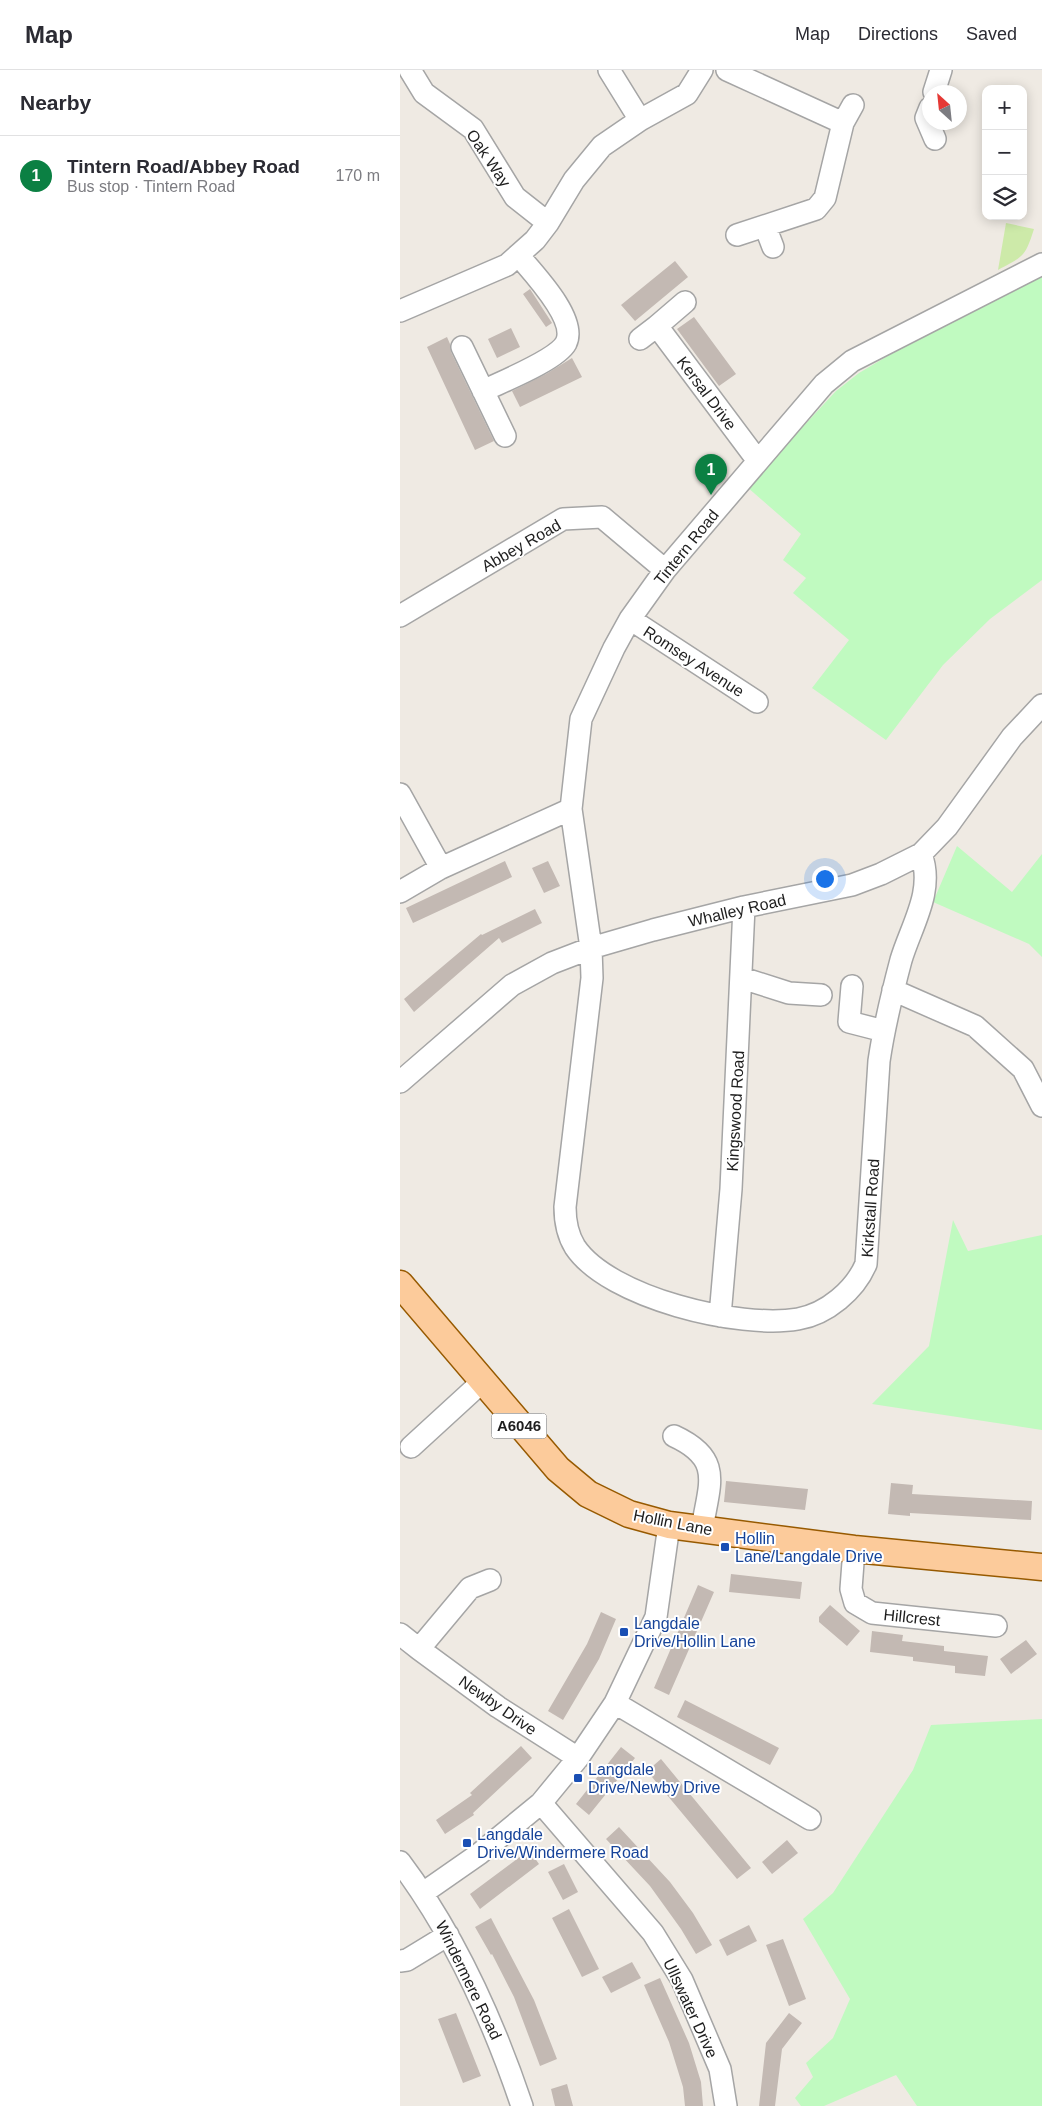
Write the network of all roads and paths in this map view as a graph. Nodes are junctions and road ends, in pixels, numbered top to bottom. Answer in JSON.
{"nodes":[{"id":1,"x":410,"y":70,"type":"edge"},
{"id":2,"x":609,"y":70,"type":"edge"},
{"id":3,"x":702,"y":70,"type":"edge"},
{"id":4,"x":727,"y":70,"type":"edge"},
{"id":5,"x":941,"y":70,"type":"edge"},
{"id":6,"x":936,"y":85,"type":"edge"},
{"id":7,"x":640,"y":120,"type":"junction"},
{"id":8,"x":931,"y":130,"type":"edge"},
{"id":9,"x":935,"y":139,"type":"dead end"},
{"id":10,"x":548,"y":223,"type":"junction"},
{"id":11,"x":765,"y":226,"type":"junction"},
{"id":12,"x":737,"y":235,"type":"dead end"},
{"id":13,"x":773,"y":247,"type":"dead end"},
{"id":14,"x":518,"y":255,"type":"junction"},
{"id":15,"x":1042,"y":264,"type":"edge"},
{"id":16,"x":685,"y":302,"type":"dead end"},
{"id":17,"x":400,"y":311,"type":"edge"},
{"id":18,"x":657,"y":326,"type":"junction"},
{"id":19,"x":640,"y":339,"type":"dead end"},
{"id":20,"x":462,"y":347,"type":"dead end"},
{"id":21,"x":483,"y":391,"type":"junction"},
{"id":22,"x":505,"y":436,"type":"dead end"},
{"id":23,"x":758,"y":461,"type":"junction"},
{"id":24,"x":665,"y":570,"type":"junction"},
{"id":25,"x":400,"y":616,"type":"edge"},
{"id":26,"x":630,"y":619,"type":"junction"},
{"id":27,"x":758,"y":701,"type":"dead end"},
{"id":28,"x":1042,"y":705,"type":"edge"},
{"id":29,"x":400,"y":794,"type":"edge"},
{"id":30,"x":571,"y":809,"type":"junction"},
{"id":31,"x":920,"y":854,"type":"junction"},
{"id":32,"x":442,"y":868,"type":"junction"},
{"id":33,"x":400,"y":892,"type":"edge"},
{"id":34,"x":744,"y":907,"type":"junction"},
{"id":35,"x":591,"y":948,"type":"junction"},
{"id":36,"x":742,"y":978,"type":"junction"},
{"id":37,"x":852,"y":986,"type":"dead end"},
{"id":38,"x":893,"y":990,"type":"junction"},
{"id":39,"x":821,"y":995,"type":"dead end"},
{"id":40,"x":884,"y":1031,"type":"junction"},
{"id":41,"x":400,"y":1082,"type":"edge"},
{"id":42,"x":1042,"y":1106,"type":"edge"},
{"id":43,"x":400,"y":1284,"type":"edge"},
{"id":44,"x":720,"y":1316,"type":"junction"},
{"id":45,"x":482,"y":1382,"type":"junction"},
{"id":46,"x":674,"y":1436,"type":"dead end"},
{"id":47,"x":411,"y":1447,"type":"dead end"},
{"id":48,"x":669,"y":1525,"type":"junction"},
{"id":49,"x":702,"y":1529,"type":"junction"},
{"id":50,"x":854,"y":1549,"type":"junction"},
{"id":51,"x":1042,"y":1568,"type":"edge"},
{"id":52,"x":490,"y":1580,"type":"dead end"},
{"id":53,"x":996,"y":1626,"type":"dead end"},
{"id":54,"x":400,"y":1634,"type":"edge"},
{"id":55,"x":419,"y":1649,"type":"junction"},
{"id":56,"x":615,"y":1703,"type":"junction"},
{"id":57,"x":578,"y":1758,"type":"junction"},
{"id":58,"x":541,"y":1803,"type":"junction"},
{"id":59,"x":810,"y":1819,"type":"dead end"},
{"id":60,"x":400,"y":1862,"type":"edge"},
{"id":61,"x":423,"y":1893,"type":"junction"},
{"id":62,"x":448,"y":1935,"type":"junction"},
{"id":63,"x":400,"y":1961,"type":"edge"},
{"id":64,"x":522,"y":2106,"type":"edge"},
{"id":65,"x":726,"y":2106,"type":"edge"}],
"edges":[{"from":1,"to":10,"type":"street","name":"Oak Way"},
{"from":2,"to":7,"type":"street"},
{"from":3,"to":7,"type":"street"},
{"from":4,"to":11,"type":"street"},
{"from":5,"to":6,"type":"street"},
{"from":7,"to":10,"type":"street"},
{"from":8,"to":9,"type":"street"},
{"from":10,"to":14,"type":"street"},
{"from":11,"to":12,"type":"street"},
{"from":11,"to":13,"type":"street"},
{"from":14,"to":17,"type":"street"},
{"from":14,"to":21,"type":"street"},
{"from":15,"to":23,"type":"street","name":"Tintern Road"},
{"from":16,"to":18,"type":"street"},
{"from":18,"to":19,"type":"street"},
{"from":18,"to":23,"type":"street","name":"Kersal Drive"},
{"from":20,"to":21,"type":"street"},
{"from":21,"to":22,"type":"street"},
{"from":23,"to":24,"type":"street","name":"Tintern Road"},
{"from":24,"to":25,"type":"street","name":"Abbey Road"},
{"from":24,"to":26,"type":"street","name":"Tintern Road"},
{"from":26,"to":27,"type":"street","name":"Romsey Avenue"},
{"from":26,"to":30,"type":"street","name":"Tintern Road"},
{"from":28,"to":31,"type":"street","name":"Whalley Road"},
{"from":29,"to":32,"type":"street"},
{"from":30,"to":32,"type":"street"},
{"from":30,"to":35,"type":"street","name":"Tintern Road"},
{"from":31,"to":34,"type":"street","name":"Whalley Road"},
{"from":31,"to":38,"type":"street","name":"Kirkstall Road"},
{"from":32,"to":33,"type":"street"},
{"from":34,"to":35,"type":"street","name":"Whalley Road"},
{"from":34,"to":36,"type":"street","name":"Kingswood Road"},
{"from":35,"to":41,"type":"street","name":"Whalley Road"},
{"from":35,"to":44,"type":"street","name":"Kirkstall Road"},
{"from":36,"to":39,"type":"street"},
{"from":36,"to":44,"type":"street","name":"Kingswood Road"},
{"from":37,"to":40,"type":"street"},
{"from":38,"to":40,"type":"street","name":"Kirkstall Road"},
{"from":38,"to":42,"type":"street"},
{"from":40,"to":44,"type":"street","name":"Kirkstall Road"},
{"from":43,"to":45,"type":"main road","name":"Hollin Lane","number":"A6046"},
{"from":45,"to":47,"type":"street"},
{"from":45,"to":48,"type":"main road","name":"Hollin Lane","number":"A6046"},
{"from":46,"to":49,"type":"street"},
{"from":48,"to":49,"type":"main road","name":"Hollin Lane","number":"A6046"},
{"from":48,"to":56,"type":"street"},
{"from":49,"to":50,"type":"main road","name":"Hollin Lane","number":"A6046"},
{"from":50,"to":51,"type":"main road","name":"Hollin Lane","number":"A6046"},
{"from":50,"to":53,"type":"street","name":"Hillcrest"},
{"from":52,"to":55,"type":"street"},
{"from":54,"to":55,"type":"street","name":"Newby Drive"},
{"from":55,"to":57,"type":"street","name":"Newby Drive"},
{"from":56,"to":57,"type":"street"},
{"from":56,"to":59,"type":"street"},
{"from":57,"to":58,"type":"street"},
{"from":58,"to":61,"type":"street"},
{"from":58,"to":65,"type":"street","name":"Ullswater Drive"},
{"from":60,"to":61,"type":"street","name":"Windermere Road"},
{"from":61,"to":62,"type":"street","name":"Windermere Road"},
{"from":62,"to":63,"type":"street"},
{"from":62,"to":64,"type":"street","name":"Windermere Road"}]}
